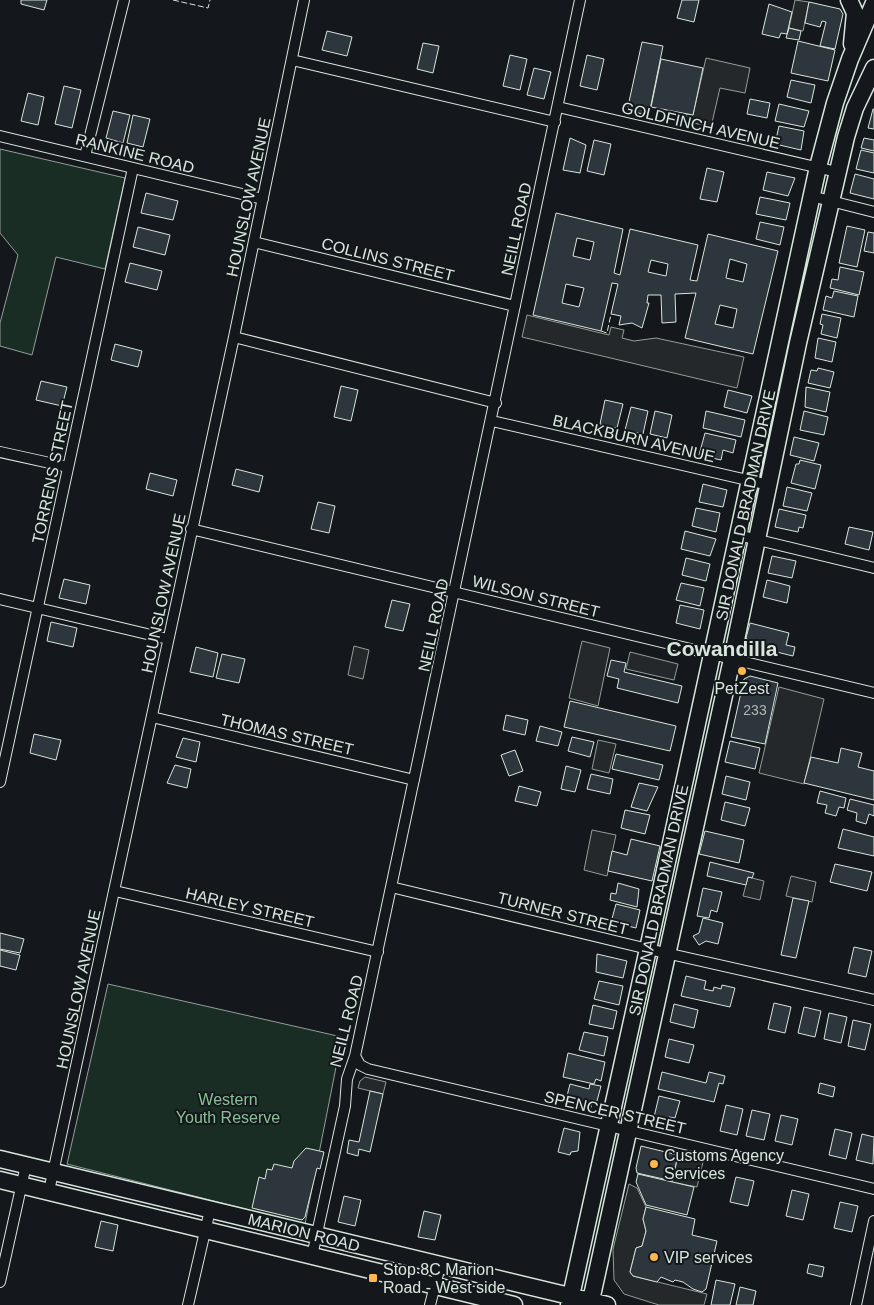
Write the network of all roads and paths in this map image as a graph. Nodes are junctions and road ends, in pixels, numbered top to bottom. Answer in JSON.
{"nodes":[{"id":1,"x":124,"y":0,"type":"edge"},
{"id":2,"x":304,"y":0,"type":"edge"},
{"id":3,"x":580,"y":0,"type":"edge"},
{"id":4,"x":849,"y":0,"type":"edge"},
{"id":5,"x":874,"y":3,"type":"edge"},
{"id":6,"x":850,"y":59,"type":"junction"},
{"id":7,"x":292,"y":60,"type":"junction"},
{"id":8,"x":874,"y":68,"type":"edge"},
{"id":9,"x":558,"y":107,"type":"junction"},
{"id":10,"x":555,"y":122,"type":"junction"},
{"id":11,"x":0,"y":136,"type":"edge"},
{"id":12,"x":85,"y":156,"type":"junction"},
{"id":13,"x":818,"y":167,"type":"junction"},
{"id":14,"x":133,"y":168,"type":"junction"},
{"id":15,"x":837,"y":172,"type":"junction"},
{"id":16,"x":811,"y":196,"type":"junction"},
{"id":17,"x":263,"y":199,"type":"junction"},
{"id":18,"x":830,"y":201,"type":"junction"},
{"id":19,"x":874,"y":212,"type":"edge"},
{"id":20,"x":254,"y":242,"type":"junction"},
{"id":21,"x":515,"y":306,"type":"junction"},
{"id":22,"x":234,"y":337,"type":"junction"},
{"id":23,"x":496,"y":403,"type":"junction"},
{"id":24,"x":492,"y":421,"type":"junction"},
{"id":25,"x":0,"y":452,"type":"edge"},
{"id":26,"x":68,"y":467,"type":"junction"},
{"id":27,"x":751,"y":480,"type":"junction"},
{"id":28,"x":769,"y":485,"type":"junction"},
{"id":29,"x":191,"y":529,"type":"junction"},
{"id":30,"x":738,"y":535,"type":"junction"},
{"id":31,"x":757,"y":540,"type":"junction"},
{"id":32,"x":874,"y":568,"type":"edge"},
{"id":33,"x":455,"y":592,"type":"junction"},
{"id":34,"x":0,"y":599,"type":"edge"},
{"id":35,"x":38,"y":609,"type":"junction"},
{"id":36,"x":168,"y":639,"type":"junction"},
{"id":37,"x":712,"y":654,"type":"junction"},
{"id":38,"x":732,"y":659,"type":"junction"},
{"id":39,"x":874,"y":693,"type":"edge"},
{"id":40,"x":152,"y":717,"type":"junction"},
{"id":41,"x":414,"y":780,"type":"junction"},
{"id":42,"x":0,"y":782,"type":"edge"},
{"id":43,"x":391,"y":887,"type":"junction"},
{"id":44,"x":115,"y":891,"type":"junction"},
{"id":45,"x":648,"y":949,"type":"junction"},
{"id":46,"x":378,"y":952,"type":"junction"},
{"id":47,"x":668,"y":954,"type":"junction"},
{"id":48,"x":874,"y":1000,"type":"edge"},
{"id":49,"x":355,"y":1056,"type":"junction"},
{"id":50,"x":608,"y":1126,"type":"junction"},
{"id":51,"x":629,"y":1131,"type":"junction"},
{"id":52,"x":0,"y":1159,"type":"edge"},
{"id":53,"x":26,"y":1165,"type":"junction"},
{"id":54,"x":54,"y":1172,"type":"junction"},
{"id":55,"x":0,"y":1180,"type":"edge"},
{"id":56,"x":22,"y":1186,"type":"junction"},
{"id":57,"x":874,"y":1189,"type":"edge"},
{"id":58,"x":49,"y":1191,"type":"junction"},
{"id":59,"x":210,"y":1210,"type":"junction"},
{"id":60,"x":874,"y":1221,"type":"edge"},
{"id":61,"x":206,"y":1228,"type":"junction"},
{"id":62,"x":317,"y":1235,"type":"junction"},
{"id":63,"x":604,"y":1242,"type":"junction"},
{"id":64,"x":312,"y":1256,"type":"junction"},
{"id":65,"x":440,"y":1266,"type":"junction"},
{"id":66,"x":0,"y":1282,"type":"edge"},
{"id":67,"x":435,"y":1284,"type":"junction"},
{"id":68,"x":570,"y":1301,"type":"edge"},
{"id":69,"x":590,"y":1303,"type":"edge"},
{"id":70,"x":188,"y":1305,"type":"edge"},
{"id":71,"x":430,"y":1305,"type":"edge"},
{"id":72,"x":514,"y":1305,"type":"edge"},
{"id":73,"x":607,"y":1305,"type":"edge"},
{"id":74,"x":619,"y":1305,"type":"edge"},
{"id":75,"x":856,"y":1305,"type":"edge"}],
"edges":[{"from":1,"to":12,"type":"street"},
{"from":2,"to":7,"type":"street","name":"HOUNSLOW AVENUE"},
{"from":3,"to":9,"type":"street","name":"NEILL ROAD"},
{"from":4,"to":6,"type":"main road"},
{"from":5,"to":6,"type":"main road","name":"SIR DONALD BRADMAN DRIVE"},
{"from":6,"to":13,"type":"main road","name":"SIR DONALD BRADMAN DRIVE"},
{"from":7,"to":10,"type":"street"},
{"from":7,"to":17,"type":"street","name":"HOUNSLOW AVENUE"},
{"from":8,"to":15,"type":"main road","name":"SIR DONALD BRADMAN DRIVE"},
{"from":9,"to":10,"type":"street","name":"NEILL ROAD"},
{"from":9,"to":13,"type":"street","name":"GOLDFINCH AVENUE"},
{"from":10,"to":21,"type":"street","name":"NEILL ROAD"},
{"from":11,"to":12,"type":"street","name":"RANKINE ROAD"},
{"from":12,"to":14,"type":"street","name":"RANKINE ROAD"},
{"from":13,"to":15,"type":"street","name":"GOLDFINCH AVENUE"},
{"from":13,"to":16,"type":"main road","name":"SIR DONALD BRADMAN DRIVE"},
{"from":14,"to":17,"type":"street","name":"RANKINE ROAD"},
{"from":14,"to":26,"type":"street","name":"TORRENS STREET"},
{"from":15,"to":18,"type":"main road","name":"SIR DONALD BRADMAN DRIVE"},
{"from":16,"to":18,"type":"street"},
{"from":16,"to":27,"type":"main road","name":"SIR DONALD BRADMAN DRIVE"},
{"from":17,"to":20,"type":"street","name":"HOUNSLOW AVENUE"},
{"from":18,"to":19,"type":"street"},
{"from":18,"to":28,"type":"main road","name":"SIR DONALD BRADMAN DRIVE"},
{"from":20,"to":21,"type":"street","name":"COLLINS STREET"},
{"from":20,"to":22,"type":"street","name":"HOUNSLOW AVENUE"},
{"from":21,"to":23,"type":"street","name":"NEILL ROAD"},
{"from":22,"to":23,"type":"street"},
{"from":22,"to":29,"type":"street","name":"HOUNSLOW AVENUE"},
{"from":23,"to":24,"type":"street","name":"NEILL ROAD"},
{"from":24,"to":27,"type":"street","name":"BLACKBURN AVENUE"},
{"from":24,"to":33,"type":"street","name":"NEILL ROAD"},
{"from":25,"to":26,"type":"street"},
{"from":26,"to":35,"type":"street","name":"TORRENS STREET"},
{"from":27,"to":28,"type":"street","name":"BLACKBURN AVENUE"},
{"from":27,"to":30,"type":"main road","name":"SIR DONALD BRADMAN DRIVE"},
{"from":28,"to":31,"type":"main road","name":"SIR DONALD BRADMAN DRIVE"},
{"from":29,"to":33,"type":"street","name":"WILSON STREET"},
{"from":29,"to":36,"type":"street","name":"HOUNSLOW AVENUE"},
{"from":30,"to":31,"type":"street"},
{"from":30,"to":37,"type":"main road","name":"SIR DONALD BRADMAN DRIVE"},
{"from":31,"to":32,"type":"street"},
{"from":31,"to":38,"type":"main road","name":"SIR DONALD BRADMAN DRIVE"},
{"from":33,"to":37,"type":"street","name":"WILSON STREET"},
{"from":33,"to":41,"type":"street","name":"NEILL ROAD"},
{"from":34,"to":35,"type":"street"},
{"from":35,"to":36,"type":"street"},
{"from":35,"to":42,"type":"street","name":"TORRENS STREET"},
{"from":36,"to":40,"type":"street","name":"HOUNSLOW AVENUE"},
{"from":37,"to":38,"type":"street","name":"WILSON STREET"},
{"from":37,"to":45,"type":"main road","name":"SIR DONALD BRADMAN DRIVE"},
{"from":38,"to":39,"type":"street","name":"WILSON STREET"},
{"from":38,"to":47,"type":"main road","name":"SIR DONALD BRADMAN DRIVE"},
{"from":40,"to":41,"type":"street","name":"THOMAS STREET"},
{"from":40,"to":44,"type":"street","name":"HOUNSLOW AVENUE"},
{"from":41,"to":43,"type":"street","name":"NEILL ROAD"},
{"from":43,"to":45,"type":"street","name":"TURNER STREET"},
{"from":43,"to":46,"type":"street","name":"NEILL ROAD"},
{"from":44,"to":46,"type":"street","name":"HARLEY STREET"},
{"from":44,"to":54,"type":"street","name":"HOUNSLOW AVENUE"},
{"from":45,"to":47,"type":"street","name":"TURNER STREET"},
{"from":45,"to":50,"type":"main road","name":"SIR DONALD BRADMAN DRIVE"},
{"from":46,"to":49,"type":"street","name":"NEILL ROAD"},
{"from":47,"to":48,"type":"street","name":"TURNER STREET"},
{"from":47,"to":51,"type":"main road","name":"SIR DONALD BRADMAN DRIVE"},
{"from":49,"to":50,"type":"street","name":"SPENCER STREET"},
{"from":49,"to":62,"type":"street","name":"NEILL ROAD"},
{"from":50,"to":51,"type":"street","name":"SPENCER STREET"},
{"from":50,"to":68,"type":"main road","name":"SIR DONALD BRADMAN DRIVE"},
{"from":51,"to":57,"type":"street","name":"SPENCER STREET"},
{"from":51,"to":63,"type":"main road","name":"SIR DONALD BRADMAN DRIVE"},
{"from":52,"to":53,"type":"main road","name":"MARION ROAD"},
{"from":53,"to":54,"type":"main road","name":"MARION ROAD"},
{"from":53,"to":56,"type":"street"},
{"from":54,"to":58,"type":"street","name":"HOUNSLOW AVENUE"},
{"from":54,"to":59,"type":"main road","name":"MARION ROAD"},
{"from":55,"to":56,"type":"main road","name":"MARION ROAD"},
{"from":56,"to":58,"type":"main road","name":"MARION ROAD"},
{"from":56,"to":66,"type":"street"},
{"from":58,"to":61,"type":"main road","name":"MARION ROAD"},
{"from":59,"to":61,"type":"street"},
{"from":59,"to":62,"type":"main road","name":"MARION ROAD"},
{"from":60,"to":75,"type":"street"},
{"from":61,"to":64,"type":"main road","name":"MARION ROAD"},
{"from":61,"to":70,"type":"street"},
{"from":62,"to":64,"type":"street","name":"NEILL ROAD"},
{"from":62,"to":65,"type":"main road","name":"MARION ROAD"},
{"from":63,"to":69,"type":"main road","name":"SIR DONALD BRADMAN DRIVE"},
{"from":63,"to":74,"type":"main road"},
{"from":64,"to":67,"type":"main road","name":"MARION ROAD"},
{"from":65,"to":67,"type":"street"},
{"from":65,"to":68,"type":"main road","name":"MARION ROAD"},
{"from":67,"to":71,"type":"street"},
{"from":67,"to":72,"type":"main road","name":"MARION ROAD"},
{"from":68,"to":69,"type":"main road","name":"MARION ROAD"},
{"from":69,"to":73,"type":"main road","name":"MARION ROAD"}]}
